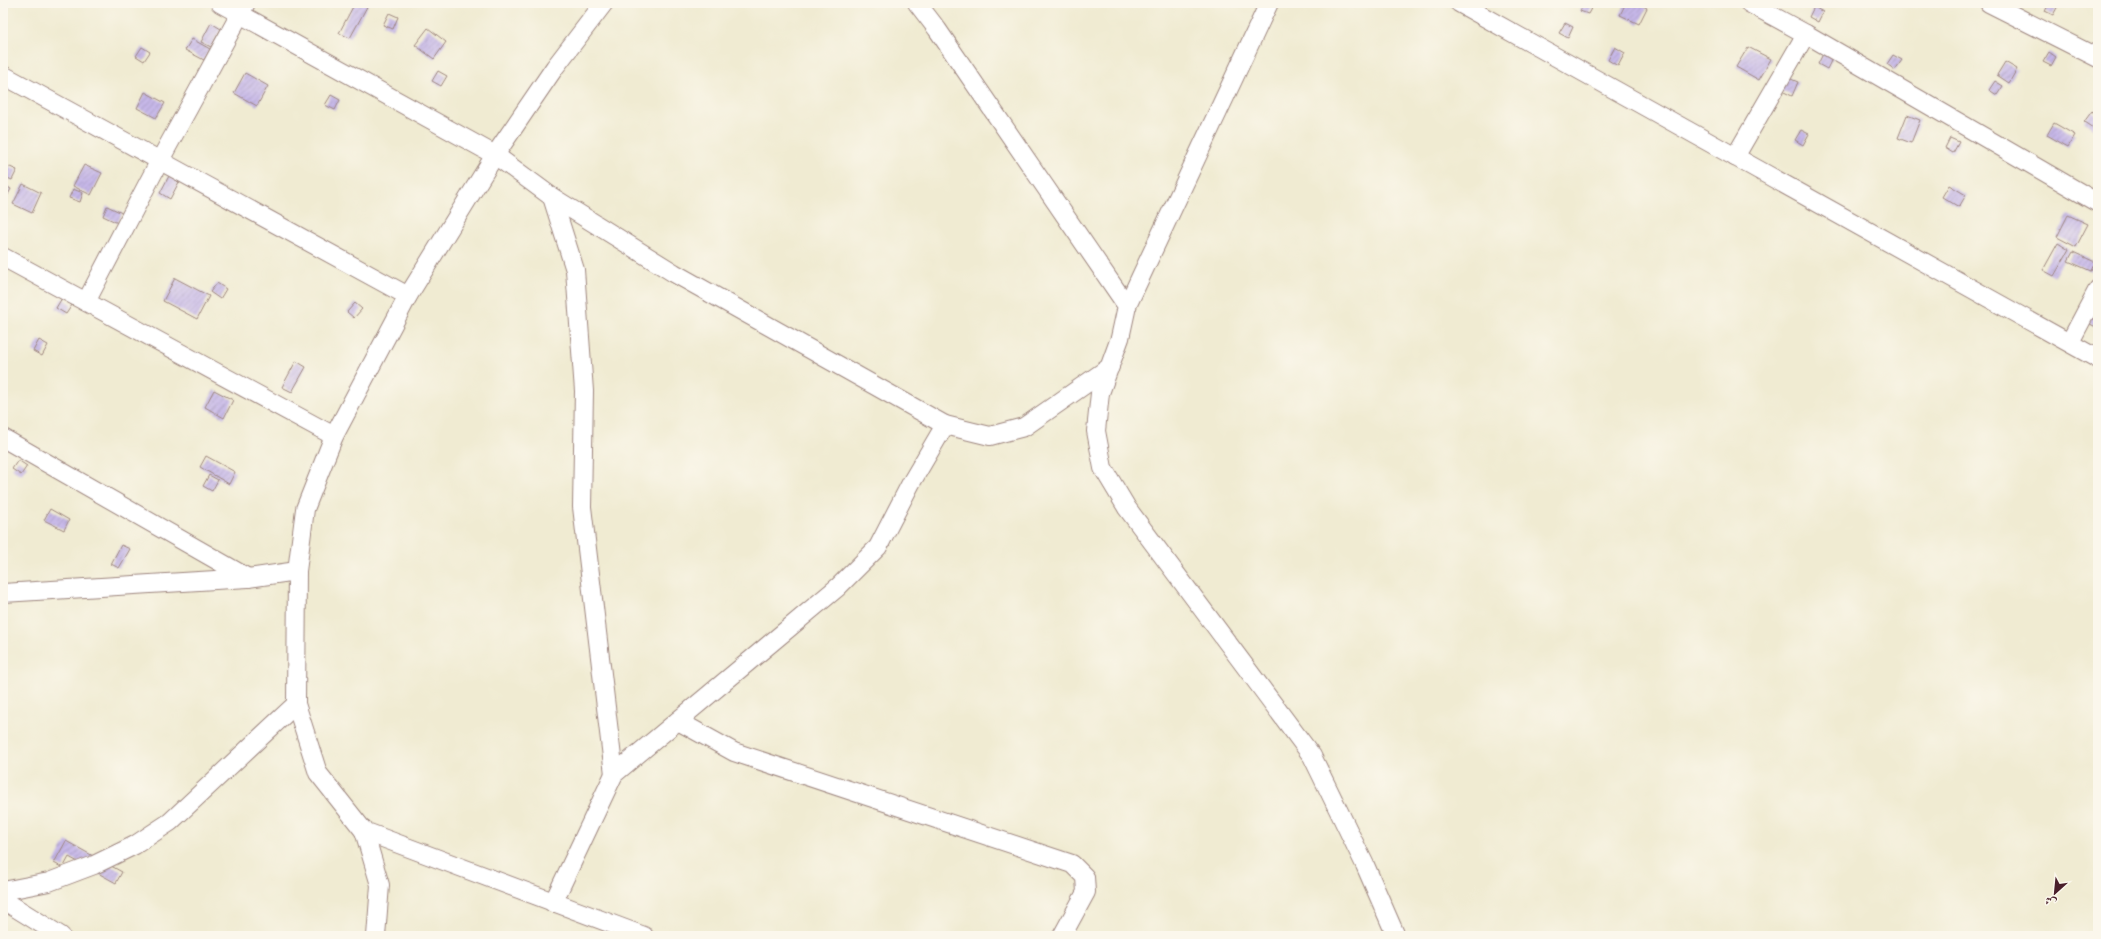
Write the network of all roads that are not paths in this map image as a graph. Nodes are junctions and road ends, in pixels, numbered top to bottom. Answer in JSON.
{"nodes":[{"id":1,"x":220,"y":3,"type":"edge"},
{"id":2,"x":604,"y":3,"type":"edge"},
{"id":3,"x":917,"y":3,"type":"edge"},
{"id":4,"x":1269,"y":3,"type":"edge"},
{"id":5,"x":1459,"y":3,"type":"edge"},
{"id":6,"x":1749,"y":3,"type":"edge"},
{"id":7,"x":1989,"y":3,"type":"edge"},
{"id":8,"x":242,"y":8,"type":"edge"},
{"id":9,"x":1806,"y":34,"type":"junction"},
{"id":10,"x":2098,"y":58,"type":"edge"},
{"id":11,"x":3,"y":76,"type":"edge"},
{"id":12,"x":495,"y":155,"type":"junction"},
{"id":13,"x":1735,"y":158,"type":"junction"},
{"id":14,"x":159,"y":162,"type":"junction"},
{"id":15,"x":552,"y":197,"type":"junction"},
{"id":16,"x":2098,"y":204,"type":"edge"},
{"id":17,"x":4,"y":260,"type":"edge"},
{"id":18,"x":2098,"y":289,"type":"edge"},
{"id":19,"x":408,"y":296,"type":"junction"},
{"id":20,"x":86,"y":302,"type":"junction"},
{"id":21,"x":1127,"y":306,"type":"junction"},
{"id":22,"x":2070,"y":342,"type":"junction"},
{"id":23,"x":2098,"y":359,"type":"edge"},
{"id":24,"x":1110,"y":366,"type":"junction"},
{"id":25,"x":945,"y":425,"type":"junction"},
{"id":26,"x":334,"y":436,"type":"junction"},
{"id":27,"x":3,"y":438,"type":"edge"},
{"id":28,"x":297,"y":571,"type":"junction"},
{"id":29,"x":248,"y":578,"type":"junction"},
{"id":30,"x":3,"y":593,"type":"edge"},
{"id":31,"x":296,"y":704,"type":"junction"},
{"id":32,"x":678,"y":721,"type":"junction"},
{"id":33,"x":614,"y":774,"type":"junction"},
{"id":34,"x":364,"y":831,"type":"junction"},
{"id":35,"x":3,"y":891,"type":"edge"},
{"id":36,"x":3,"y":900,"type":"edge"},
{"id":37,"x":553,"y":903,"type":"junction"},
{"id":38,"x":61,"y":936,"type":"edge"},
{"id":39,"x":376,"y":936,"type":"edge"},
{"id":40,"x":644,"y":936,"type":"edge"},
{"id":41,"x":1062,"y":936,"type":"edge"},
{"id":42,"x":1396,"y":936,"type":"edge"}],
"edges":[{"from":1,"to":8,"type":"street"},
{"from":2,"to":12,"type":"street"},
{"from":3,"to":21,"type":"street"},
{"from":4,"to":21,"type":"street"},
{"from":5,"to":13,"type":"street"},
{"from":6,"to":9,"type":"street"},
{"from":7,"to":10,"type":"street"},
{"from":8,"to":12,"type":"street"},
{"from":8,"to":14,"type":"street"},
{"from":9,"to":13,"type":"street"},
{"from":9,"to":16,"type":"street"},
{"from":11,"to":14,"type":"street"},
{"from":12,"to":15,"type":"street"},
{"from":12,"to":19,"type":"street"},
{"from":13,"to":22,"type":"street"},
{"from":14,"to":19,"type":"street"},
{"from":14,"to":20,"type":"street"},
{"from":15,"to":25,"type":"street"},
{"from":15,"to":33,"type":"street"},
{"from":17,"to":20,"type":"street"},
{"from":18,"to":22,"type":"street"},
{"from":19,"to":26,"type":"street"},
{"from":20,"to":26,"type":"street"},
{"from":21,"to":24,"type":"street"},
{"from":22,"to":23,"type":"street"},
{"from":24,"to":25,"type":"street"},
{"from":24,"to":42,"type":"street"},
{"from":25,"to":32,"type":"street"},
{"from":26,"to":28,"type":"street"},
{"from":27,"to":29,"type":"street"},
{"from":28,"to":29,"type":"street"},
{"from":28,"to":31,"type":"street"},
{"from":29,"to":30,"type":"street"},
{"from":31,"to":34,"type":"street"},
{"from":31,"to":35,"type":"street"},
{"from":32,"to":33,"type":"street"},
{"from":32,"to":41,"type":"street"},
{"from":33,"to":37,"type":"street"},
{"from":34,"to":37,"type":"street"},
{"from":34,"to":39,"type":"street"},
{"from":36,"to":38,"type":"street"},
{"from":37,"to":40,"type":"street"}]}
